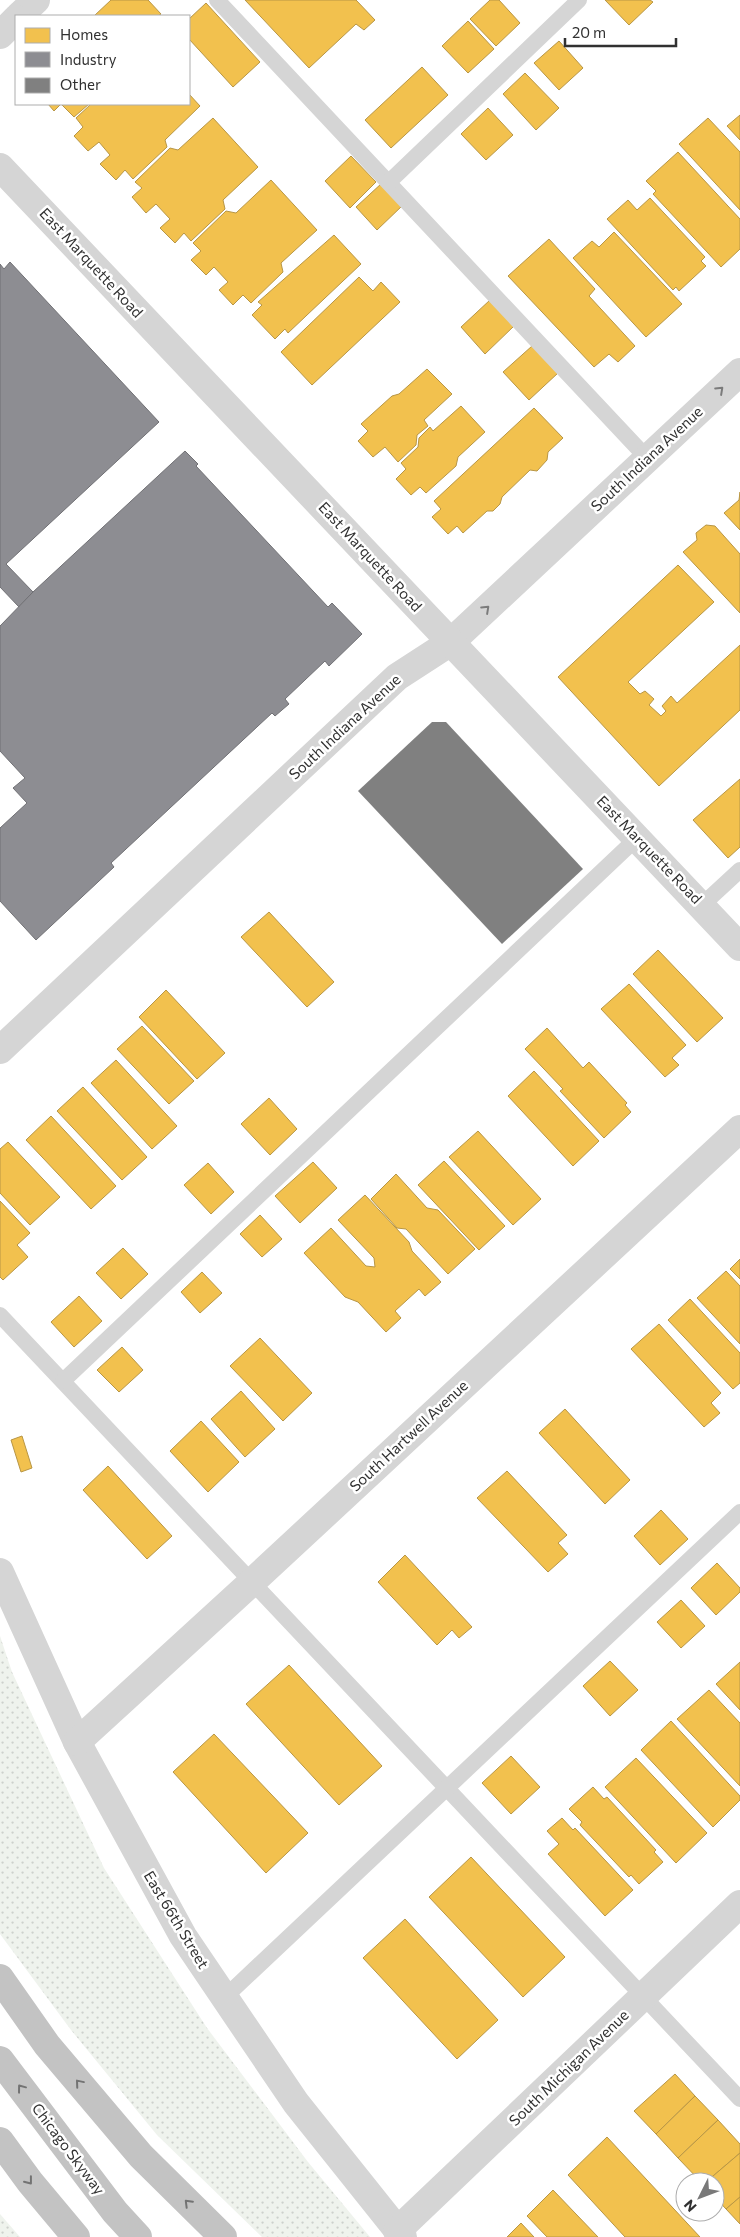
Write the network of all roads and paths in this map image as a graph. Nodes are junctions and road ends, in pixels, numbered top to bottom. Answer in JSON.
{"nodes":[{"id":1,"x":36,"y":0,"type":"edge"},
{"id":2,"x":217,"y":0,"type":"edge"},
{"id":3,"x":579,"y":0,"type":"edge"},
{"id":4,"x":20,"y":15,"type":"edge"},
{"id":5,"x":15,"y":20,"type":"edge"},
{"id":6,"x":0,"y":35,"type":"edge"},
{"id":7,"x":0,"y":167,"type":"edge"},
{"id":8,"x":388,"y":182,"type":"junction"},
{"id":9,"x":740,"y":372,"type":"edge"},
{"id":10,"x":647,"y":458,"type":"junction"},
{"id":11,"x":451,"y":642,"type":"junction"},
{"id":12,"x":637,"y":838,"type":"junction"},
{"id":13,"x":740,"y":870,"type":"edge"},
{"id":14,"x":701,"y":906,"type":"junction"},
{"id":15,"x":740,"y":946,"type":"edge"},
{"id":16,"x":0,"y":1050,"type":"edge"},
{"id":17,"x":740,"y":1129,"type":"edge"},
{"id":18,"x":0,"y":1315,"type":"edge"},
{"id":19,"x":63,"y":1382,"type":"junction"},
{"id":20,"x":740,"y":1512,"type":"edge"},
{"id":21,"x":0,"y":1572,"type":"edge"},
{"id":22,"x":252,"y":1582,"type":"junction"},
{"id":23,"x":77,"y":1742,"type":"junction"},
{"id":24,"x":446,"y":1788,"type":"junction"},
{"id":25,"x":740,"y":1904,"type":"edge"},
{"id":26,"x":0,"y":1978,"type":"edge"},
{"id":27,"x":643,"y":1997,"type":"junction"},
{"id":28,"x":224,"y":1998,"type":"junction"},
{"id":29,"x":0,"y":2060,"type":"edge"},
{"id":30,"x":740,"y":2099,"type":"edge"},
{"id":31,"x":0,"y":2141,"type":"edge"},
{"id":32,"x":400,"y":2234,"type":"edge"},
{"id":33,"x":76,"y":2237,"type":"edge"},
{"id":34,"x":138,"y":2237,"type":"edge"},
{"id":35,"x":223,"y":2237,"type":"edge"}],
"edges":[{"from":1,"to":4,"type":"street"},
{"from":2,"to":8,"type":"lane"},
{"from":3,"to":8,"type":"lane"},
{"from":5,"to":6,"type":"street"},
{"from":7,"to":11,"type":"street","name":"East Marquette Road"},
{"from":8,"to":10,"type":"lane"},
{"from":10,"to":9,"type":"street","name":"South Indiana Avenue","one_way":true},
{"from":11,"to":10,"type":"street","name":"South Indiana Avenue","one_way":true},
{"from":11,"to":12,"type":"street","name":"East Marquette Road"},
{"from":11,"to":16,"type":"street","name":"South Indiana Avenue"},
{"from":12,"to":14,"type":"street","name":"East Marquette Road"},
{"from":12,"to":19,"type":"lane"},
{"from":13,"to":14,"type":"lane"},
{"from":14,"to":15,"type":"street","name":"East Marquette Road"},
{"from":17,"to":22,"type":"street","name":"South Hartwell Avenue"},
{"from":18,"to":19,"type":"lane"},
{"from":19,"to":22,"type":"lane"},
{"from":20,"to":24,"type":"lane"},
{"from":21,"to":23,"type":"street","name":"East 66th Street"},
{"from":22,"to":23,"type":"street","name":"South Hartwell Avenue"},
{"from":22,"to":24,"type":"lane"},
{"from":23,"to":28,"type":"street","name":"East 66th Street"},
{"from":24,"to":27,"type":"lane"},
{"from":24,"to":28,"type":"lane"},
{"from":25,"to":27,"type":"street","name":"South Michigan Avenue"},
{"from":35,"to":26,"type":"highway","one_way":true},
{"from":27,"to":30,"type":"lane"},
{"from":27,"to":32,"type":"street","name":"South Michigan Avenue"},
{"from":28,"to":32,"type":"street","name":"East 66th Street"},
{"from":34,"to":29,"type":"highway","name":"Chicago Skyway","one_way":true},
{"from":31,"to":33,"type":"highway","one_way":true}]}
